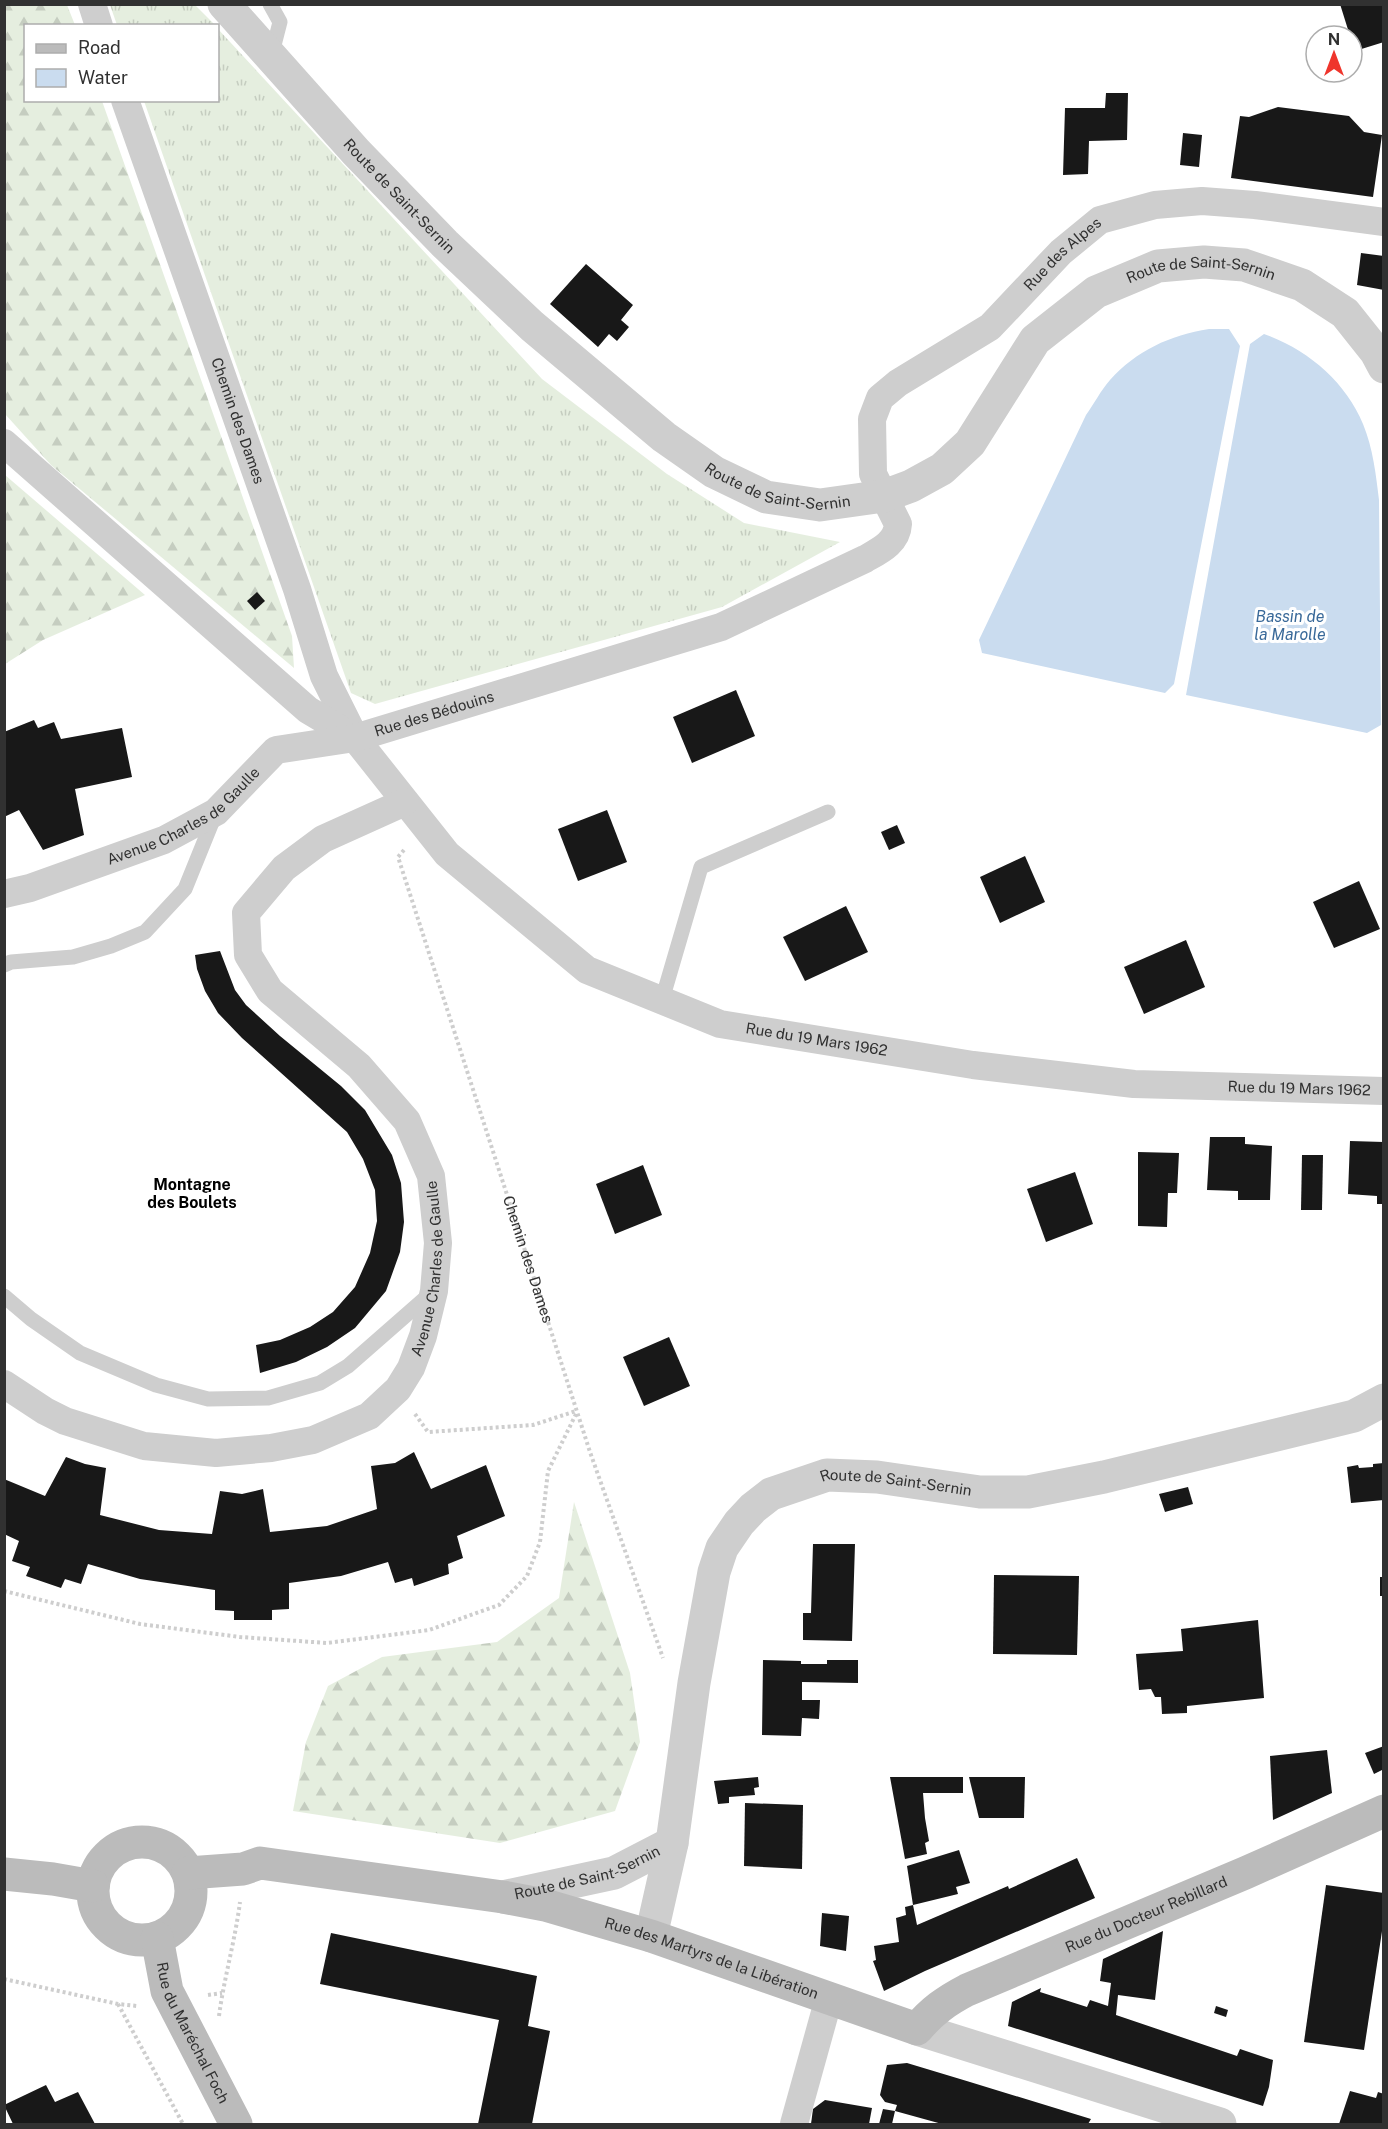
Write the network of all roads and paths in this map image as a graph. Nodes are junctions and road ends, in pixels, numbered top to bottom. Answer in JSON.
{"nodes":[{"id":1,"x":92,"y":4,"type":"edge"},
{"id":2,"x":224,"y":4,"type":"edge"},
{"id":3,"x":270,"y":4,"type":"edge"},
{"id":4,"x":98,"y":24,"type":"edge"},
{"id":5,"x":271,"y":57,"type":"junction"},
{"id":6,"x":126,"y":102,"type":"edge"},
{"id":7,"x":1383,"y":222,"type":"edge"},
{"id":8,"x":1383,"y":367,"type":"edge"},
{"id":9,"x":4,"y":443,"type":"edge"},
{"id":10,"x":884,"y":496,"type":"junction"},
{"id":11,"x":355,"y":738,"type":"junction"},
{"id":12,"x":405,"y":802,"type":"junction"},
{"id":13,"x":216,"y":812,"type":"junction"},
{"id":14,"x":828,"y":812,"type":"dead end"},
{"id":15,"x":425,"y":827,"type":"junction"},
{"id":16,"x":4,"y":894,"type":"edge"},
{"id":17,"x":4,"y":965,"type":"edge"},
{"id":18,"x":662,"y":1000,"type":"junction"},
{"id":19,"x":1383,"y":1091,"type":"edge"},
{"id":20,"x":434,"y":1291,"type":"junction"},
{"id":21,"x":4,"y":1296,"type":"edge"},
{"id":22,"x":4,"y":1384,"type":"edge"},
{"id":23,"x":398,"y":1389,"type":"junction"},
{"id":24,"x":1383,"y":1400,"type":"edge"},
{"id":25,"x":577,"y":1411,"type":"junction"},
{"id":26,"x":4,"y":1591,"type":"edge"},
{"id":27,"x":694,"y":1683,"type":"junction"},
{"id":28,"x":1383,"y":1811,"type":"edge"},
{"id":29,"x":672,"y":1844,"type":"junction"},
{"id":30,"x":243,"y":1869,"type":"junction"},
{"id":31,"x":188,"y":1873,"type":"junction"},
{"id":32,"x":4,"y":1874,"type":"edge"},
{"id":33,"x":93,"y":1886,"type":"junction"},
{"id":34,"x":503,"y":1897,"type":"junction"},
{"id":35,"x":651,"y":1936,"type":"junction"},
{"id":36,"x":157,"y":1938,"type":"junction"},
{"id":37,"x":4,"y":1979,"type":"edge"},
{"id":38,"x":829,"y":1998,"type":"junction"},
{"id":39,"x":118,"y":2004,"type":"junction"},
{"id":40,"x":141,"y":2006,"type":"dead end"},
{"id":41,"x":218,"y":2024,"type":"dead end"},
{"id":42,"x":917,"y":2029,"type":"junction"},
{"id":43,"x":183,"y":2124,"type":"edge"},
{"id":44,"x":236,"y":2124,"type":"edge"},
{"id":45,"x":794,"y":2124,"type":"edge"},
{"id":46,"x":1220,"y":2124,"type":"edge"}],
"edges":[{"from":1,"to":4,"type":"street"},
{"from":2,"to":5,"type":"street","name":"Route de Saint-Sernin"},
{"from":3,"to":5,"type":"lane"},
{"from":5,"to":10,"type":"street","name":"Route de Saint-Sernin"},
{"from":6,"to":11,"type":"street","name":"Chemin des Dames"},
{"from":7,"to":10,"type":"street","name":"Rue des Alpes"},
{"from":8,"to":10,"type":"street","name":"Route de Saint-Sernin"},
{"from":9,"to":11,"type":"street","name":"Rue des Bédouins"},
{"from":10,"to":11,"type":"street","name":"Rue des Bédouins"},
{"from":11,"to":12,"type":"street","name":"Rue du 19 Mars 1962"},
{"from":11,"to":13,"type":"street","name":"Avenue Charles de Gaulle"},
{"from":12,"to":15,"type":"street","name":"Rue du 19 Mars 1962"},
{"from":12,"to":20,"type":"street","name":"Avenue Charles de Gaulle"},
{"from":13,"to":16,"type":"street","name":"Avenue Charles de Gaulle"},
{"from":13,"to":17,"type":"lane"},
{"from":14,"to":18,"type":"lane"},
{"from":15,"to":18,"type":"street","name":"Rue du 19 Mars 1962"},
{"from":15,"to":25,"type":"path","name":"Chemin des Dames"},
{"from":18,"to":19,"type":"street","name":"Rue du 19 Mars 1962"},
{"from":20,"to":21,"type":"lane"},
{"from":20,"to":23,"type":"street","name":"Avenue Charles de Gaulle"},
{"from":22,"to":23,"type":"street","name":"Avenue Charles de Gaulle"},
{"from":23,"to":25,"type":"path"},
{"from":24,"to":27,"type":"street","name":"Route de Saint-Sernin"},
{"from":25,"to":26,"type":"path"},
{"from":25,"to":27,"type":"path","name":"Chemin des Dames"},
{"from":27,"to":29,"type":"street","name":"Route de Saint-Sernin"},
{"from":28,"to":42,"type":"main road","name":"Rue du Docteur Rebillard"},
{"from":29,"to":34,"type":"street","name":"Route de Saint-Sernin"},
{"from":29,"to":35,"type":"street","name":"Route de Saint-Sernin"},
{"from":30,"to":31,"type":"main road","name":"Rue des Martyrs de la Libération"},
{"from":30,"to":34,"type":"main road","name":"Rue des Martyrs de la Libération"},
{"from":30,"to":41,"type":"path"},
{"from":31,"to":33,"type":"main road"},
{"from":31,"to":36,"type":"main road"},
{"from":32,"to":33,"type":"main road"},
{"from":33,"to":36,"type":"main road"},
{"from":34,"to":35,"type":"main road","name":"Rue des Martyrs de la Libération"},
{"from":35,"to":38,"type":"main road","name":"Rue des Martyrs de la Libération"},
{"from":36,"to":44,"type":"main road","name":"Rue du Maréchal Foch"},
{"from":37,"to":39,"type":"path"},
{"from":38,"to":42,"type":"main road","name":"Rue des Martyrs de la Libération"},
{"from":38,"to":45,"type":"street"},
{"from":39,"to":40,"type":"path"},
{"from":39,"to":43,"type":"path"},
{"from":42,"to":46,"type":"street","name":"Rue des Martyrs de la Libération"}]}
